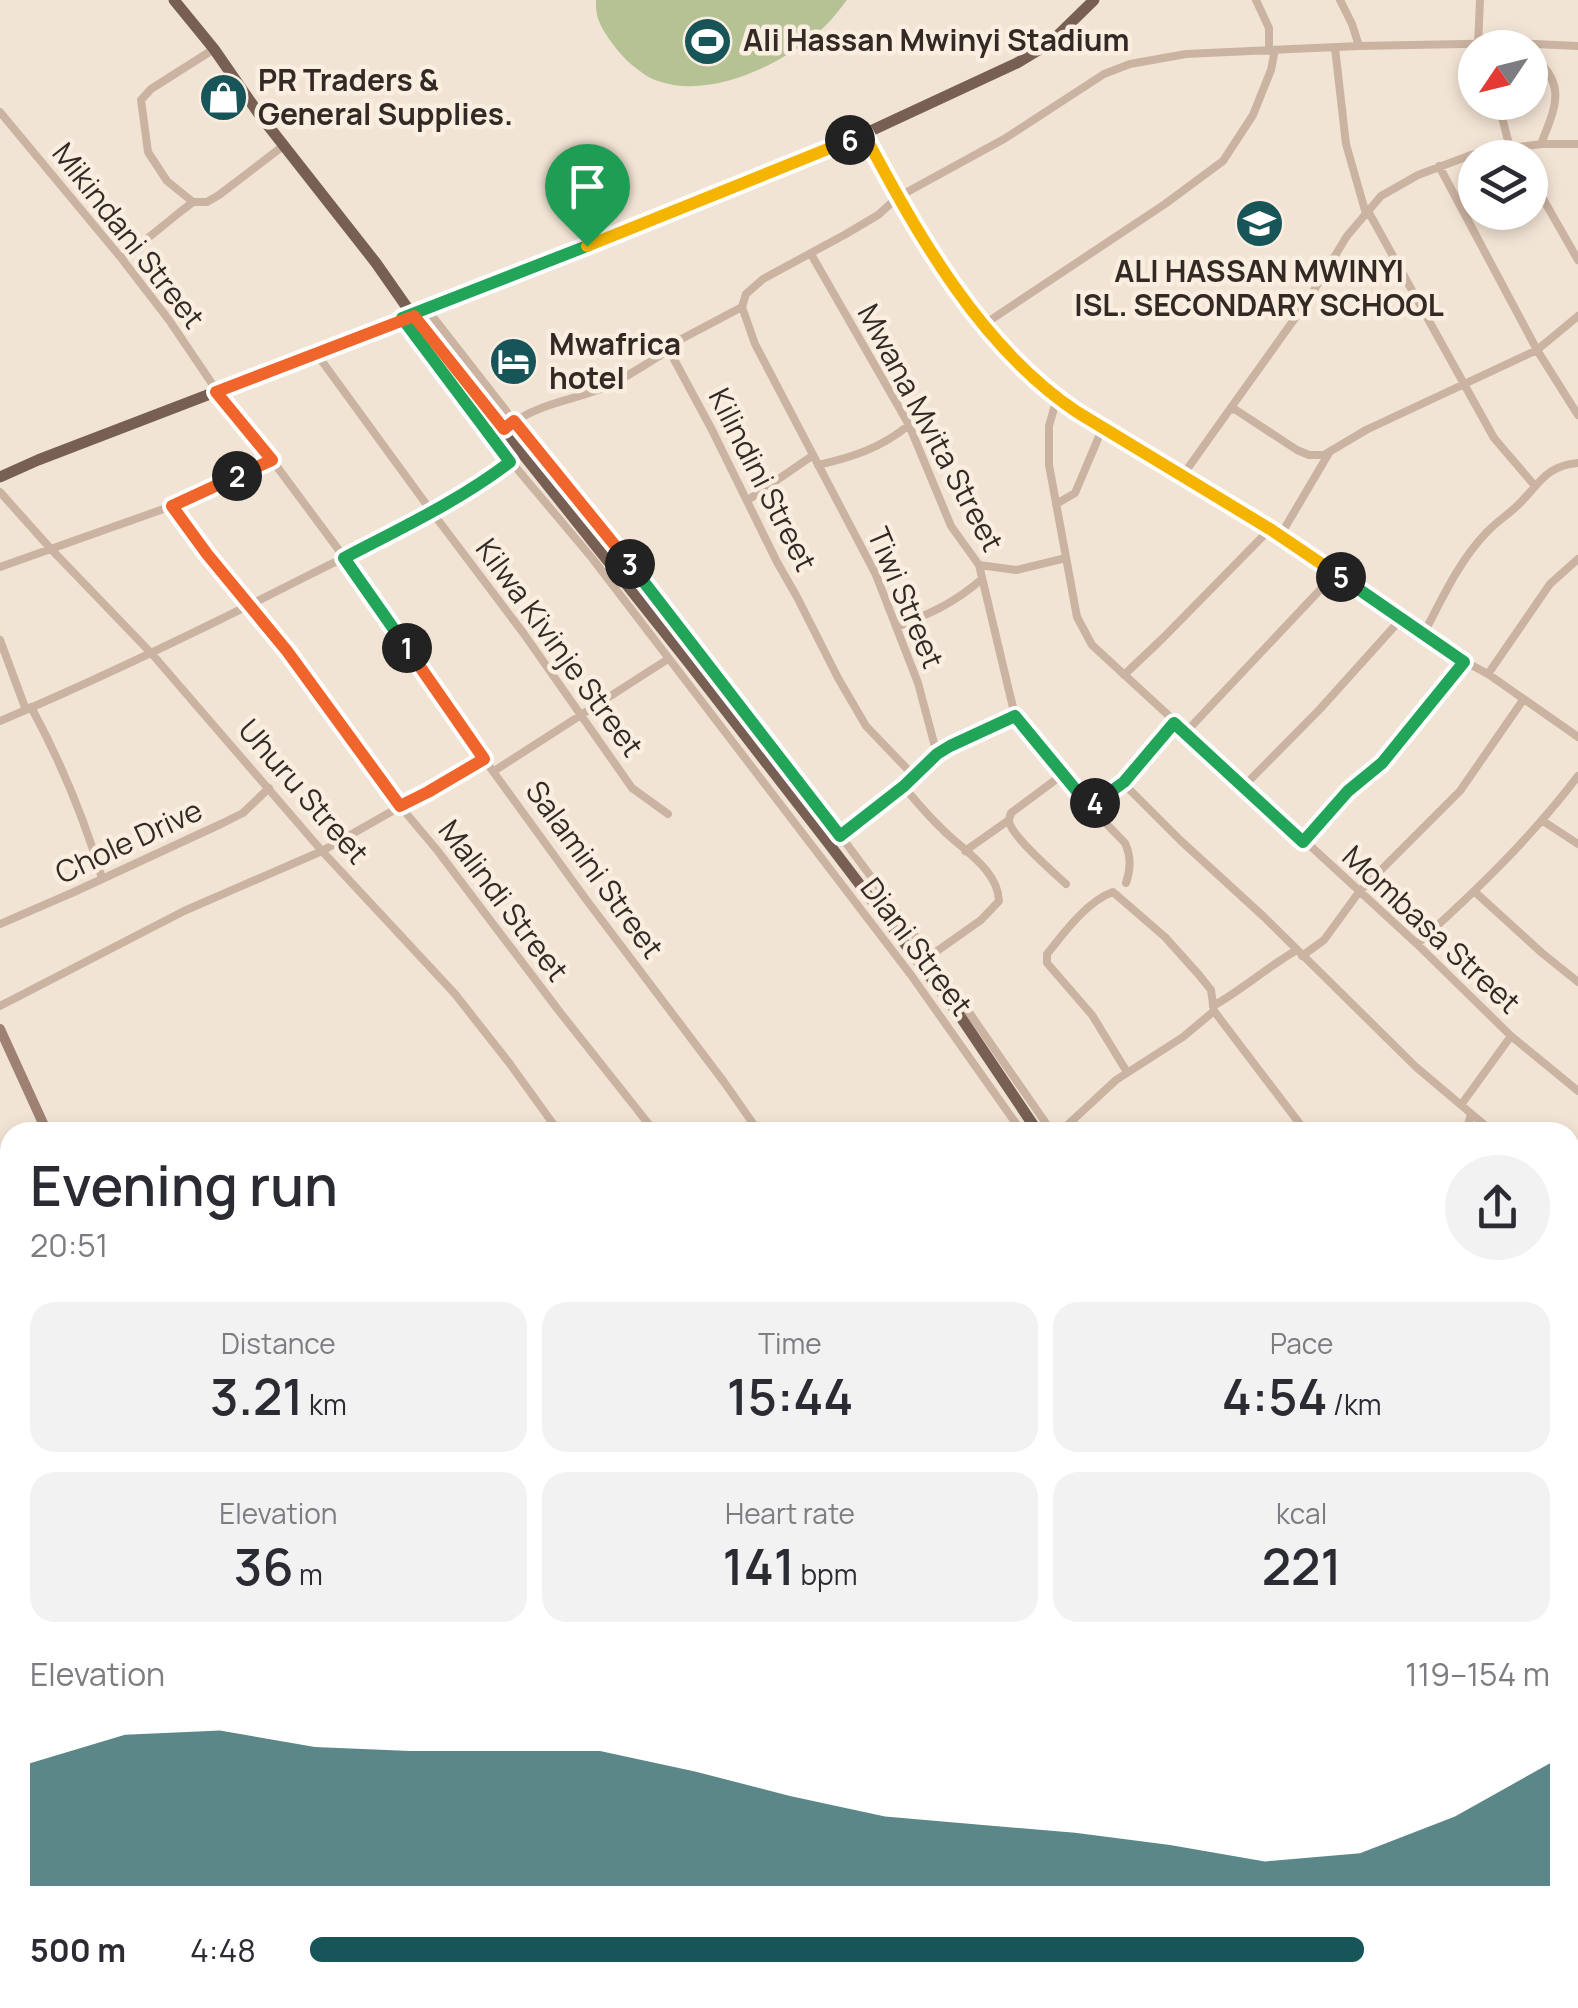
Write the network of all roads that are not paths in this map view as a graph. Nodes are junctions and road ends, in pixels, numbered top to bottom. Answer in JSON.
{"nodes":[{"id":1,"x":174,"y":0,"type":"edge"},
{"id":2,"x":1094,"y":0,"type":"edge"},
{"id":3,"x":1256,"y":0,"type":"edge"},
{"id":4,"x":1340,"y":0,"type":"edge"},
{"id":5,"x":1480,"y":0,"type":"edge"},
{"id":6,"x":1481,"y":30,"type":"edge"},
{"id":7,"x":1359,"y":46,"type":"junction"},
{"id":8,"x":1458,"y":46,"type":"edge"},
{"id":9,"x":1548,"y":46,"type":"edge"},
{"id":10,"x":1578,"y":46,"type":"edge"},
{"id":11,"x":1334,"y":48,"type":"junction"},
{"id":12,"x":214,"y":49,"type":"junction"},
{"id":13,"x":1272,"y":50,"type":"junction"},
{"id":14,"x":1548,"y":71,"type":"edge"},
{"id":15,"x":0,"y":112,"type":"edge"},
{"id":16,"x":864,"y":134,"type":"junction"},
{"id":17,"x":1542,"y":140,"type":"edge"},
{"id":18,"x":1548,"y":144,"type":"edge"},
{"id":19,"x":1578,"y":144,"type":"edge"},
{"id":20,"x":283,"y":146,"type":"junction"},
{"id":21,"x":1458,"y":160,"type":"edge"},
{"id":22,"x":1439,"y":166,"type":"junction"},
{"id":23,"x":898,"y":198,"type":"junction"},
{"id":24,"x":194,"y":202,"type":"junction"},
{"id":25,"x":1548,"y":208,"type":"edge"},
{"id":26,"x":1367,"y":212,"type":"junction"},
{"id":27,"x":810,"y":254,"type":"junction"},
{"id":28,"x":122,"y":260,"type":"junction"},
{"id":29,"x":1578,"y":260,"type":"edge"},
{"id":30,"x":742,"y":307,"type":"junction"},
{"id":31,"x":426,"y":308,"type":"junction"},
{"id":32,"x":1578,"y":316,"type":"edge"},
{"id":33,"x":408,"y":317,"type":"junction"},
{"id":34,"x":982,"y":326,"type":"junction"},
{"id":35,"x":669,"y":350,"type":"junction"},
{"id":36,"x":1537,"y":350,"type":"junction"},
{"id":37,"x":316,"y":354,"type":"junction"},
{"id":38,"x":1465,"y":384,"type":"junction"},
{"id":39,"x":216,"y":392,"type":"junction"},
{"id":40,"x":1057,"y":398,"type":"junction"},
{"id":41,"x":1230,"y":409,"type":"junction"},
{"id":42,"x":1578,"y":415,"type":"edge"},
{"id":43,"x":509,"y":425,"type":"junction"},
{"id":44,"x":909,"y":426,"type":"junction"},
{"id":45,"x":1103,"y":427,"type":"junction"},
{"id":46,"x":1330,"y":453,"type":"junction"},
{"id":47,"x":812,"y":456,"type":"junction"},
{"id":48,"x":272,"y":460,"type":"junction"},
{"id":49,"x":510,"y":462,"type":"junction"},
{"id":50,"x":1578,"y":463,"type":"edge"},
{"id":51,"x":818,"y":465,"type":"junction"},
{"id":52,"x":1183,"y":475,"type":"junction"},
{"id":53,"x":0,"y":477,"type":"edge"},
{"id":54,"x":1534,"y":486,"type":"junction"},
{"id":55,"x":0,"y":492,"type":"edge"},
{"id":56,"x":748,"y":500,"type":"junction"},
{"id":57,"x":1056,"y":504,"type":"junction"},
{"id":58,"x":172,"y":506,"type":"junction"},
{"id":59,"x":432,"y":512,"type":"junction"},
{"id":60,"x":1270,"y":529,"type":"junction"},
{"id":61,"x":1280,"y":536,"type":"junction"},
{"id":62,"x":50,"y":548,"type":"junction"},
{"id":63,"x":344,"y":558,"type":"junction"},
{"id":64,"x":1066,"y":558,"type":"junction"},
{"id":65,"x":1578,"y":559,"type":"edge"},
{"id":66,"x":979,"y":565,"type":"junction"},
{"id":67,"x":0,"y":567,"type":"edge"},
{"id":68,"x":1335,"y":574,"type":"junction"},
{"id":69,"x":982,"y":580,"type":"junction"},
{"id":70,"x":249,"y":606,"type":"junction"},
{"id":71,"x":1401,"y":619,"type":"junction"},
{"id":72,"x":897,"y":627,"type":"junction"},
{"id":73,"x":1424,"y":633,"type":"junction"},
{"id":74,"x":0,"y":640,"type":"edge"},
{"id":75,"x":152,"y":654,"type":"junction"},
{"id":76,"x":668,"y":659,"type":"junction"},
{"id":77,"x":1464,"y":662,"type":"junction"},
{"id":78,"x":1488,"y":674,"type":"junction"},
{"id":79,"x":1124,"y":675,"type":"junction"},
{"id":80,"x":1524,"y":700,"type":"junction"},
{"id":81,"x":28,"y":708,"type":"junction"},
{"id":82,"x":582,"y":716,"type":"junction"},
{"id":83,"x":1015,"y":716,"type":"junction"},
{"id":84,"x":0,"y":721,"type":"edge"},
{"id":85,"x":1174,"y":723,"type":"junction"},
{"id":86,"x":1186,"y":733,"type":"junction"},
{"id":87,"x":1578,"y":737,"type":"edge"},
{"id":88,"x":937,"y":754,"type":"junction"},
{"id":89,"x":484,"y":759,"type":"junction"},
{"id":90,"x":494,"y":771,"type":"junction"},
{"id":91,"x":914,"y":775,"type":"junction"},
{"id":92,"x":1062,"y":775,"type":"junction"},
{"id":93,"x":1578,"y":776,"type":"edge"},
{"id":94,"x":1124,"y":782,"type":"junction"},
{"id":95,"x":904,"y":786,"type":"junction"},
{"id":96,"x":1244,"y":786,"type":"junction"},
{"id":97,"x":269,"y":788,"type":"junction"},
{"id":98,"x":400,"y":806,"type":"junction"},
{"id":99,"x":1090,"y":807,"type":"junction"},
{"id":100,"x":668,"y":814,"type":"dead end"},
{"id":101,"x":1009,"y":820,"type":"junction"},
{"id":102,"x":1544,"y":821,"type":"junction"},
{"id":103,"x":834,"y":840,"type":"junction"},
{"id":104,"x":1303,"y":842,"type":"junction"},
{"id":105,"x":1578,"y":844,"type":"edge"},
{"id":106,"x":322,"y":850,"type":"junction"},
{"id":107,"x":966,"y":851,"type":"junction"},
{"id":108,"x":102,"y":878,"type":"junction"},
{"id":109,"x":1126,"y":883,"type":"dead end"},
{"id":110,"x":1066,"y":884,"type":"dead end"},
{"id":111,"x":1359,"y":892,"type":"junction"},
{"id":112,"x":1474,"y":892,"type":"junction"},
{"id":113,"x":0,"y":924,"type":"edge"},
{"id":114,"x":1417,"y":944,"type":"junction"},
{"id":115,"x":1299,"y":953,"type":"junction"},
{"id":116,"x":930,"y":956,"type":"junction"},
{"id":117,"x":1578,"y":982,"type":"edge"},
{"id":118,"x":0,"y":1006,"type":"edge"},
{"id":119,"x":1214,"y":1009,"type":"junction"},
{"id":120,"x":0,"y":1028,"type":"edge"},
{"id":121,"x":1511,"y":1036,"type":"junction"},
{"id":122,"x":1126,"y":1072,"type":"junction"},
{"id":123,"x":1578,"y":1091,"type":"edge"},
{"id":124,"x":1461,"y":1105,"type":"junction"},
{"id":125,"x":1471,"y":1114,"type":"junction"},
{"id":126,"x":42,"y":1122,"type":"edge"},
{"id":127,"x":551,"y":1122,"type":"edge"},
{"id":128,"x":647,"y":1122,"type":"edge"},
{"id":129,"x":752,"y":1122,"type":"edge"},
{"id":130,"x":1015,"y":1122,"type":"edge"},
{"id":131,"x":1031,"y":1122,"type":"edge"},
{"id":132,"x":1045,"y":1122,"type":"edge"},
{"id":133,"x":1071,"y":1122,"type":"edge"},
{"id":134,"x":1299,"y":1122,"type":"edge"},
{"id":135,"x":1469,"y":1122,"type":"edge"},
{"id":136,"x":1481,"y":1122,"type":"edge"}],
"edges":[{"from":1,"to":12,"type":"main road"},
{"from":2,"to":16,"type":"main road"},
{"from":3,"to":13,"type":"street"},
{"from":4,"to":7,"type":"street"},
{"from":5,"to":6,"type":"street"},
{"from":7,"to":8,"type":"street"},
{"from":7,"to":11,"type":"street"},
{"from":9,"to":10,"type":"street"},
{"from":11,"to":13,"type":"street"},
{"from":11,"to":26,"type":"street"},
{"from":12,"to":20,"type":"main road"},
{"from":12,"to":24,"type":"street"},
{"from":13,"to":23,"type":"street"},
{"from":13,"to":34,"type":"street"},
{"from":14,"to":17,"type":"street"},
{"from":15,"to":28,"type":"street","name":"Mikindani Street"},
{"from":16,"to":23,"type":"street"},
{"from":16,"to":31,"type":"main road"},
{"from":18,"to":19,"type":"street"},
{"from":20,"to":24,"type":"street"},
{"from":20,"to":33,"type":"main road"},
{"from":21,"to":22,"type":"street"},
{"from":22,"to":26,"type":"street"},
{"from":22,"to":36,"type":"street"},
{"from":23,"to":27,"type":"street"},
{"from":23,"to":34,"type":"street"},
{"from":24,"to":28,"type":"street"},
{"from":25,"to":29,"type":"street"},
{"from":26,"to":38,"type":"street"},
{"from":26,"to":41,"type":"street"},
{"from":27,"to":30,"type":"street"},
{"from":27,"to":44,"type":"street","name":"Mwana Mvita Street"},
{"from":28,"to":39,"type":"street","name":"Mikindani Street"},
{"from":30,"to":35,"type":"street"},
{"from":30,"to":47,"type":"street","name":"Tiwi Street"},
{"from":31,"to":33,"type":"main road"},
{"from":31,"to":43,"type":"street"},
{"from":32,"to":36,"type":"street"},
{"from":33,"to":37,"type":"main road"},
{"from":33,"to":43,"type":"main road"},
{"from":33,"to":49,"type":"street","name":"Diani Street"},
{"from":34,"to":40,"type":"street"},
{"from":35,"to":43,"type":"street"},
{"from":35,"to":56,"type":"street","name":"Kilindini Street"},
{"from":36,"to":38,"type":"street"},
{"from":36,"to":42,"type":"street"},
{"from":37,"to":39,"type":"main road"},
{"from":37,"to":59,"type":"street","name":"Kilwa Kivinje Street"},
{"from":38,"to":46,"type":"street"},
{"from":38,"to":54,"type":"street"},
{"from":39,"to":48,"type":"street","name":"Salamini Street"},
{"from":39,"to":53,"type":"main road"},
{"from":40,"to":45,"type":"street"},
{"from":40,"to":57,"type":"street","name":"Mombasa Street"},
{"from":41,"to":46,"type":"street"},
{"from":41,"to":52,"type":"street"},
{"from":43,"to":103,"type":"main road"},
{"from":44,"to":51,"type":"street"},
{"from":44,"to":66,"type":"street","name":"Mwana Mvita Street"},
{"from":45,"to":52,"type":"street"},
{"from":45,"to":57,"type":"street"},
{"from":46,"to":61,"type":"street"},
{"from":47,"to":51,"type":"street","name":"Tiwi Street"},
{"from":47,"to":56,"type":"street"},
{"from":48,"to":58,"type":"street"},
{"from":48,"to":63,"type":"street","name":"Salamini Street"},
{"from":49,"to":59,"type":"street"},
{"from":49,"to":76,"type":"street","name":"Diani Street"},
{"from":50,"to":54,"type":"street"},
{"from":51,"to":72,"type":"street","name":"Tiwi Street"},
{"from":52,"to":60,"type":"street"},
{"from":54,"to":73,"type":"street"},
{"from":55,"to":62,"type":"street","name":"Uhuru Street"},
{"from":56,"to":91,"type":"street","name":"Kilindini Street"},
{"from":57,"to":64,"type":"street","name":"Mombasa Street"},
{"from":58,"to":62,"type":"street"},
{"from":58,"to":70,"type":"street","name":"Malindi Street"},
{"from":59,"to":63,"type":"street"},
{"from":59,"to":82,"type":"street","name":"Kilwa Kivinje Street"},
{"from":60,"to":61,"type":"street"},
{"from":60,"to":79,"type":"street"},
{"from":61,"to":68,"type":"street"},
{"from":62,"to":67,"type":"street"},
{"from":62,"to":75,"type":"street","name":"Uhuru Street"},
{"from":63,"to":70,"type":"street"},
{"from":63,"to":89,"type":"street","name":"Salamini Street"},
{"from":64,"to":66,"type":"street"},
{"from":64,"to":79,"type":"street","name":"Mombasa Street"},
{"from":65,"to":78,"type":"street"},
{"from":66,"to":69,"type":"street","name":"Mwana Mvita Street"},
{"from":68,"to":71,"type":"street"},
{"from":68,"to":86,"type":"street"},
{"from":69,"to":72,"type":"street"},
{"from":69,"to":83,"type":"street","name":"Mwana Mvita Street"},
{"from":70,"to":75,"type":"street"},
{"from":70,"to":98,"type":"street","name":"Malindi Street"},
{"from":71,"to":73,"type":"street"},
{"from":71,"to":96,"type":"street"},
{"from":72,"to":88,"type":"street","name":"Tiwi Street"},
{"from":73,"to":77,"type":"street"},
{"from":74,"to":81,"type":"street"},
{"from":75,"to":81,"type":"street"},
{"from":75,"to":97,"type":"street","name":"Uhuru Street"},
{"from":76,"to":82,"type":"street"},
{"from":76,"to":130,"type":"street","name":"Diani Street"},
{"from":77,"to":78,"type":"street"},
{"from":77,"to":104,"type":"street"},
{"from":78,"to":80,"type":"street"},
{"from":79,"to":85,"type":"street","name":"Mombasa Street"},
{"from":80,"to":87,"type":"street"},
{"from":80,"to":111,"type":"street"},
{"from":81,"to":84,"type":"street"},
{"from":81,"to":108,"type":"street"},
{"from":82,"to":90,"type":"street"},
{"from":82,"to":100,"type":"street","name":"Kilwa Kivinje Street"},
{"from":83,"to":88,"type":"street"},
{"from":83,"to":92,"type":"street","name":"Mwana Mvita Street"},
{"from":85,"to":86,"type":"street","name":"Mombasa Street"},
{"from":85,"to":94,"type":"street"},
{"from":86,"to":96,"type":"street","name":"Mombasa Street"},
{"from":88,"to":91,"type":"street"},
{"from":89,"to":90,"type":"street","name":"Salamini Street"},
{"from":89,"to":98,"type":"street"},
{"from":90,"to":129,"type":"street","name":"Salamini Street"},
{"from":91,"to":95,"type":"street"},
{"from":92,"to":99,"type":"street","name":"Mwana Mvita Street"},
{"from":92,"to":101,"type":"street"},
{"from":93,"to":102,"type":"street"},
{"from":94,"to":99,"type":"street"},
{"from":94,"to":115,"type":"street"},
{"from":95,"to":103,"type":"street"},
{"from":95,"to":107,"type":"street"},
{"from":96,"to":104,"type":"street","name":"Mombasa Street"},
{"from":97,"to":106,"type":"street","name":"Uhuru Street"},
{"from":97,"to":108,"type":"street","name":"Chole Drive"},
{"from":98,"to":106,"type":"street"},
{"from":98,"to":128,"type":"street","name":"Malindi Street"},
{"from":99,"to":109,"type":"street","name":"Mwana Mvita Street"},
{"from":101,"to":107,"type":"street"},
{"from":101,"to":110,"type":"street"},
{"from":102,"to":105,"type":"street"},
{"from":102,"to":112,"type":"street"},
{"from":103,"to":116,"type":"street"},
{"from":103,"to":131,"type":"main road"},
{"from":104,"to":111,"type":"street","name":"Mombasa Street"},
{"from":106,"to":118,"type":"street"},
{"from":106,"to":127,"type":"street","name":"Uhuru Street"},
{"from":107,"to":116,"type":"street"},
{"from":108,"to":113,"type":"street","name":"Chole Drive"},
{"from":111,"to":114,"type":"street","name":"Mombasa Street"},
{"from":111,"to":115,"type":"street"},
{"from":112,"to":114,"type":"street"},
{"from":112,"to":117,"type":"street"},
{"from":114,"to":121,"type":"street","name":"Mombasa Street"},
{"from":115,"to":119,"type":"street"},
{"from":115,"to":124,"type":"street"},
{"from":116,"to":132,"type":"street"},
{"from":119,"to":122,"type":"street"},
{"from":119,"to":122,"type":"street"},
{"from":119,"to":134,"type":"street"},
{"from":120,"to":126,"type":"main road"},
{"from":121,"to":123,"type":"street","name":"Mombasa Street"},
{"from":121,"to":124,"type":"street"},
{"from":122,"to":133,"type":"street"},
{"from":124,"to":125,"type":"street"},
{"from":125,"to":135,"type":"street"},
{"from":125,"to":136,"type":"street"}]}
